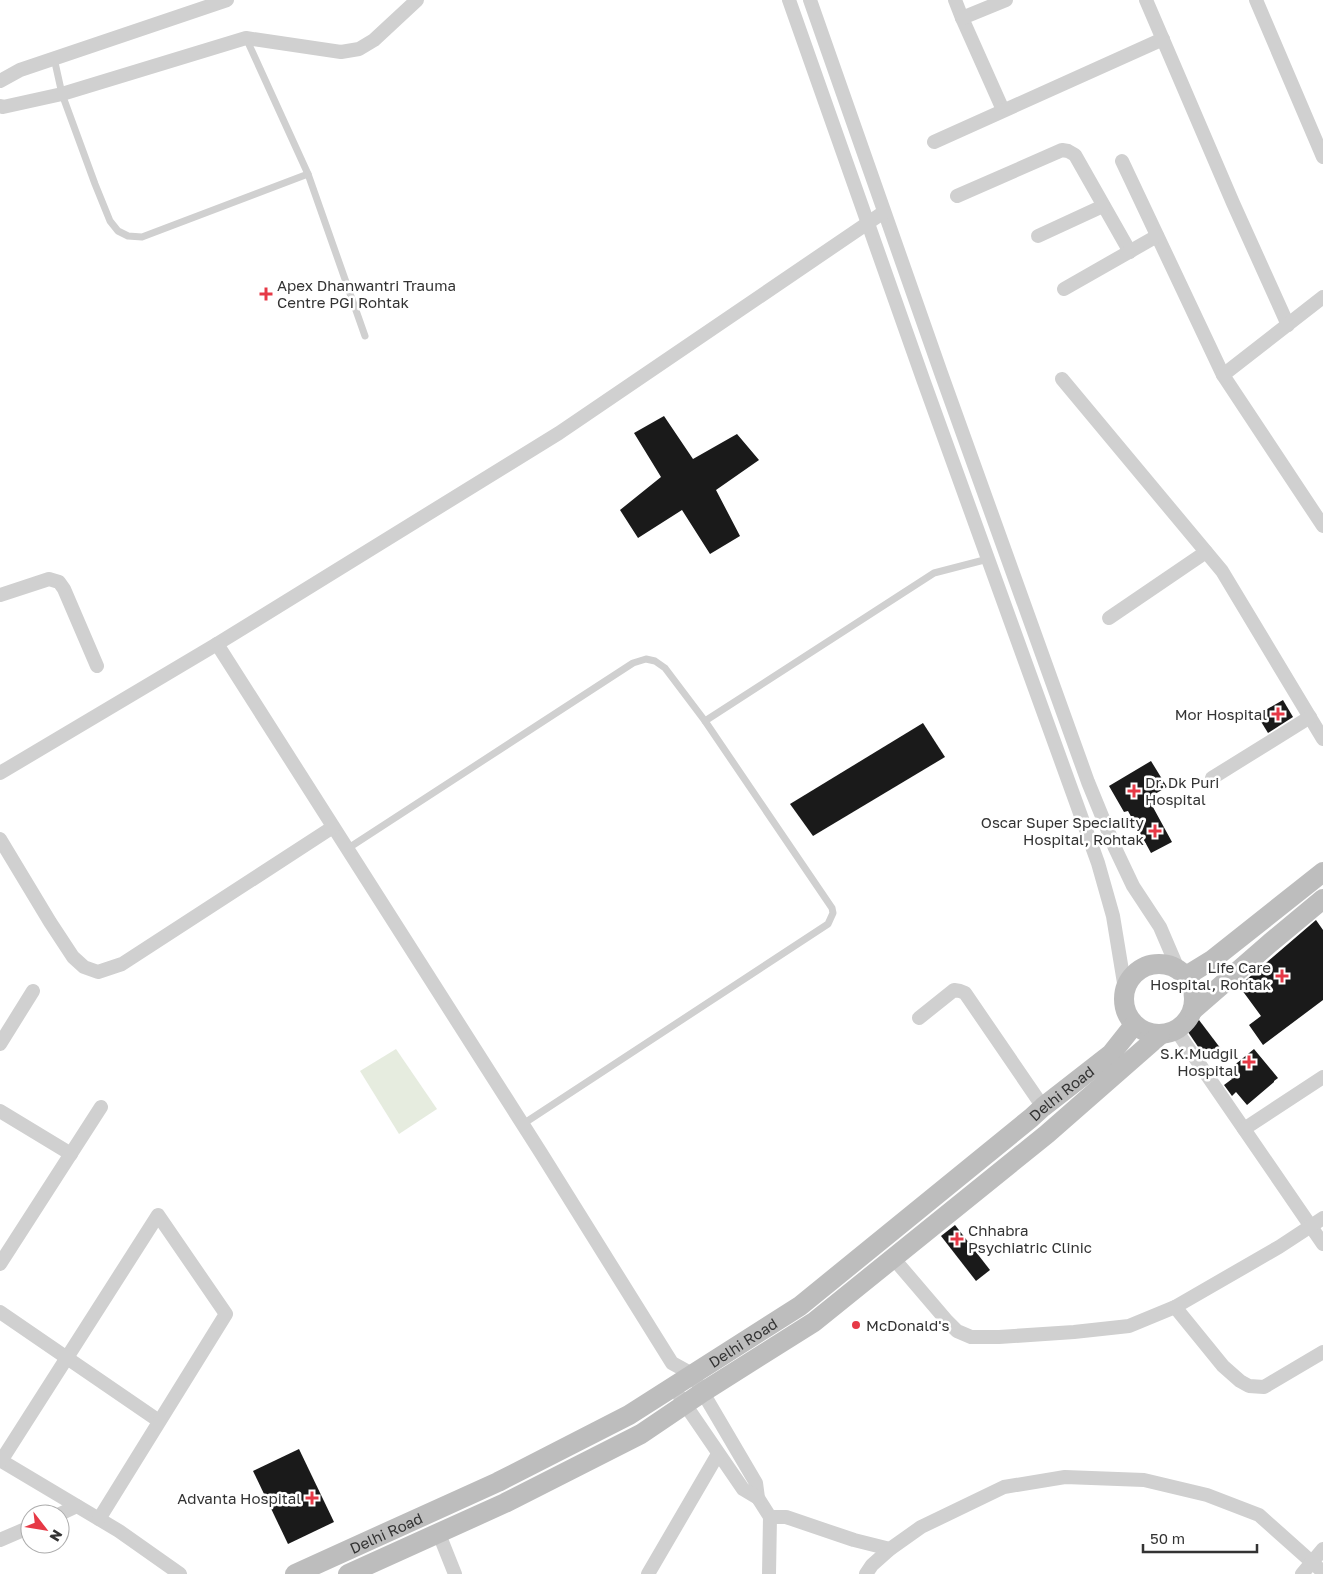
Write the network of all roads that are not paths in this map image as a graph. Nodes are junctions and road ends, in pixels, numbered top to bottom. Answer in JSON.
{"nodes":[{"id":1,"x":226,"y":0,"type":"edge"},
{"id":2,"x":418,"y":0,"type":"edge"},
{"id":3,"x":789,"y":0,"type":"edge"},
{"id":4,"x":810,"y":0,"type":"edge"},
{"id":5,"x":955,"y":0,"type":"edge"},
{"id":6,"x":1006,"y":0,"type":"edge"},
{"id":7,"x":1146,"y":0,"type":"edge"},
{"id":8,"x":1256,"y":0,"type":"edge"},
{"id":9,"x":962,"y":18,"type":"junction"},
{"id":10,"x":246,"y":38,"type":"junction"},
{"id":11,"x":1163,"y":40,"type":"junction"},
{"id":12,"x":54,"y":58,"type":"junction"},
{"id":13,"x":0,"y":81,"type":"edge"},
{"id":14,"x":62,"y":94,"type":"junction"},
{"id":15,"x":0,"y":106,"type":"edge"},
{"id":16,"x":1003,"y":110,"type":"junction"},
{"id":17,"x":934,"y":142,"type":"dead end"},
{"id":18,"x":1323,"y":157,"type":"edge"},
{"id":19,"x":1122,"y":161,"type":"dead end"},
{"id":20,"x":308,"y":174,"type":"junction"},
{"id":21,"x":957,"y":196,"type":"dead end"},
{"id":22,"x":1103,"y":206,"type":"junction"},
{"id":23,"x":884,"y":212,"type":"junction"},
{"id":24,"x":868,"y":222,"type":"junction"},
{"id":25,"x":1038,"y":236,"type":"dead end"},
{"id":26,"x":1158,"y":236,"type":"junction"},
{"id":27,"x":1130,"y":252,"type":"junction"},
{"id":28,"x":1064,"y":289,"type":"dead end"},
{"id":29,"x":1323,"y":297,"type":"edge"},
{"id":30,"x":1288,"y":325,"type":"junction"},
{"id":31,"x":365,"y":336,"type":"dead end"},
{"id":32,"x":941,"y":373,"type":"junction"},
{"id":33,"x":1223,"y":375,"type":"junction"},
{"id":34,"x":1062,"y":379,"type":"dead end"},
{"id":35,"x":924,"y":382,"type":"junction"},
{"id":36,"x":1323,"y":526,"type":"edge"},
{"id":37,"x":1206,"y":552,"type":"junction"},
{"id":38,"x":988,"y":559,"type":"junction"},
{"id":39,"x":0,"y":595,"type":"edge"},
{"id":40,"x":1109,"y":618,"type":"dead end"},
{"id":41,"x":217,"y":644,"type":"junction"},
{"id":42,"x":97,"y":666,"type":"dead end"},
{"id":43,"x":1310,"y":717,"type":"junction"},
{"id":44,"x":705,"y":721,"type":"junction"},
{"id":45,"x":1323,"y":738,"type":"edge"},
{"id":46,"x":0,"y":773,"type":"edge"},
{"id":47,"x":1212,"y":778,"type":"dead end"},
{"id":48,"x":333,"y":827,"type":"junction"},
{"id":49,"x":0,"y":839,"type":"edge"},
{"id":50,"x":347,"y":849,"type":"junction"},
{"id":51,"x":1323,"y":872,"type":"edge"},
{"id":52,"x":1321,"y":905,"type":"edge"},
{"id":53,"x":1182,"y":972,"type":"junction"},
{"id":54,"x":1125,"y":989,"type":"junction"},
{"id":55,"x":33,"y":991,"type":"dead end"},
{"id":56,"x":1193,"y":1010,"type":"junction"},
{"id":57,"x":919,"y":1018,"type":"dead end"},
{"id":58,"x":1134,"y":1025,"type":"junction"},
{"id":59,"x":1168,"y":1032,"type":"junction"},
{"id":60,"x":0,"y":1044,"type":"edge"},
{"id":61,"x":1323,"y":1077,"type":"edge"},
{"id":62,"x":101,"y":1106,"type":"dead end"},
{"id":63,"x":1043,"y":1107,"type":"junction"},
{"id":64,"x":0,"y":1112,"type":"edge"},
{"id":65,"x":523,"y":1124,"type":"junction"},
{"id":66,"x":1244,"y":1129,"type":"junction"},
{"id":67,"x":71,"y":1154,"type":"junction"},
{"id":68,"x":1323,"y":1218,"type":"edge"},
{"id":69,"x":1311,"y":1226,"type":"junction"},
{"id":70,"x":1323,"y":1244,"type":"edge"},
{"id":71,"x":894,"y":1259,"type":"junction"},
{"id":72,"x":0,"y":1264,"type":"edge"},
{"id":73,"x":1175,"y":1307,"type":"junction"},
{"id":74,"x":0,"y":1312,"type":"edge"},
{"id":75,"x":1323,"y":1352,"type":"edge"},
{"id":76,"x":67,"y":1357,"type":"junction"},
{"id":77,"x":672,"y":1363,"type":"junction"},
{"id":78,"x":692,"y":1374,"type":"junction"},
{"id":79,"x":674,"y":1387,"type":"junction"},
{"id":80,"x":703,"y":1392,"type":"junction"},
{"id":81,"x":685,"y":1405,"type":"junction"},
{"id":82,"x":159,"y":1422,"type":"junction"},
{"id":83,"x":718,"y":1454,"type":"junction"},
{"id":84,"x":0,"y":1460,"type":"edge"},
{"id":85,"x":758,"y":1498,"type":"junction"},
{"id":86,"x":77,"y":1506,"type":"junction"},
{"id":87,"x":70,"y":1509,"type":"edge"},
{"id":88,"x":770,"y":1517,"type":"junction"},
{"id":89,"x":99,"y":1519,"type":"junction"},
{"id":90,"x":20,"y":1531,"type":"edge"},
{"id":91,"x":438,"y":1534,"type":"junction"},
{"id":92,"x":0,"y":1540,"type":"edge"},
{"id":93,"x":890,"y":1549,"type":"junction"},
{"id":94,"x":1323,"y":1549,"type":"edge"},
{"id":95,"x":1313,"y":1562,"type":"junction"},
{"id":96,"x":1323,"y":1572,"type":"edge"},
{"id":97,"x":180,"y":1574,"type":"edge"},
{"id":98,"x":295,"y":1574,"type":"edge"},
{"id":99,"x":348,"y":1574,"type":"edge"},
{"id":100,"x":455,"y":1574,"type":"edge"},
{"id":101,"x":648,"y":1574,"type":"edge"},
{"id":102,"x":769,"y":1574,"type":"edge"},
{"id":103,"x":866,"y":1574,"type":"edge"},
{"id":104,"x":1302,"y":1574,"type":"edge"}],
"edges":[{"from":1,"to":12,"type":"street"},
{"from":2,"to":10,"type":"street"},
{"from":3,"to":24,"type":"street"},
{"from":4,"to":23,"type":"street"},
{"from":5,"to":9,"type":"street"},
{"from":6,"to":9,"type":"street"},
{"from":7,"to":11,"type":"street"},
{"from":8,"to":18,"type":"street"},
{"from":9,"to":16,"type":"street"},
{"from":10,"to":14,"type":"street"},
{"from":10,"to":20,"type":"lane"},
{"from":11,"to":16,"type":"street"},
{"from":11,"to":30,"type":"street"},
{"from":12,"to":13,"type":"street"},
{"from":12,"to":14,"type":"lane"},
{"from":14,"to":15,"type":"street"},
{"from":14,"to":20,"type":"lane"},
{"from":16,"to":17,"type":"street"},
{"from":19,"to":26,"type":"street"},
{"from":20,"to":31,"type":"lane"},
{"from":21,"to":22,"type":"street"},
{"from":22,"to":25,"type":"street"},
{"from":22,"to":27,"type":"street"},
{"from":23,"to":24,"type":"street"},
{"from":23,"to":32,"type":"street"},
{"from":24,"to":35,"type":"street"},
{"from":24,"to":41,"type":"street"},
{"from":26,"to":27,"type":"street"},
{"from":26,"to":33,"type":"street"},
{"from":27,"to":28,"type":"street"},
{"from":29,"to":30,"type":"street"},
{"from":30,"to":33,"type":"street"},
{"from":32,"to":35,"type":"street"},
{"from":32,"to":53,"type":"street"},
{"from":33,"to":36,"type":"street"},
{"from":34,"to":37,"type":"street"},
{"from":35,"to":38,"type":"street"},
{"from":37,"to":40,"type":"street"},
{"from":37,"to":43,"type":"street"},
{"from":38,"to":44,"type":"lane"},
{"from":38,"to":54,"type":"street"},
{"from":39,"to":42,"type":"street"},
{"from":41,"to":46,"type":"street"},
{"from":41,"to":48,"type":"street"},
{"from":43,"to":45,"type":"street"},
{"from":43,"to":47,"type":"street"},
{"from":44,"to":50,"type":"lane"},
{"from":44,"to":65,"type":"lane"},
{"from":48,"to":49,"type":"street"},
{"from":48,"to":50,"type":"street"},
{"from":50,"to":65,"type":"street"},
{"from":51,"to":53,"type":"main road"},
{"from":52,"to":56,"type":"main road"},
{"from":53,"to":54,"type":"main road"},
{"from":53,"to":56,"type":"main road"},
{"from":54,"to":58,"type":"main road"},
{"from":55,"to":60,"type":"street"},
{"from":56,"to":59,"type":"main road"},
{"from":57,"to":63,"type":"street"},
{"from":58,"to":59,"type":"main road"},
{"from":58,"to":63,"type":"main road","name":"Delhi Road"},
{"from":59,"to":66,"type":"street"},
{"from":59,"to":71,"type":"main road","name":"Delhi Road"},
{"from":61,"to":66,"type":"street"},
{"from":62,"to":67,"type":"street"},
{"from":63,"to":78,"type":"main road","name":"Delhi Road"},
{"from":64,"to":67,"type":"street"},
{"from":65,"to":77,"type":"street"},
{"from":66,"to":69,"type":"street"},
{"from":67,"to":72,"type":"street"},
{"from":68,"to":69,"type":"street"},
{"from":69,"to":70,"type":"street"},
{"from":69,"to":73,"type":"street"},
{"from":71,"to":73,"type":"street"},
{"from":71,"to":80,"type":"main road","name":"Delhi Road"},
{"from":73,"to":75,"type":"street"},
{"from":74,"to":76,"type":"street"},
{"from":76,"to":82,"type":"street"},
{"from":76,"to":82,"type":"street"},
{"from":76,"to":84,"type":"street"},
{"from":77,"to":78,"type":"street"},
{"from":77,"to":79,"type":"street"},
{"from":78,"to":79,"type":"main road","name":"Delhi Road"},
{"from":78,"to":80,"type":"street"},
{"from":79,"to":81,"type":"street"},
{"from":79,"to":98,"type":"main road","name":"Delhi Road"},
{"from":80,"to":81,"type":"main road","name":"Delhi Road"},
{"from":80,"to":85,"type":"street"},
{"from":81,"to":83,"type":"street"},
{"from":81,"to":91,"type":"main road","name":"Delhi Road"},
{"from":82,"to":89,"type":"street"},
{"from":83,"to":85,"type":"street"},
{"from":83,"to":101,"type":"street"},
{"from":84,"to":86,"type":"street"},
{"from":85,"to":88,"type":"street"},
{"from":86,"to":87,"type":"street"},
{"from":86,"to":89,"type":"street"},
{"from":88,"to":93,"type":"street"},
{"from":88,"to":102,"type":"street"},
{"from":89,"to":97,"type":"street"},
{"from":90,"to":92,"type":"street"},
{"from":91,"to":99,"type":"main road","name":"Delhi Road"},
{"from":91,"to":100,"type":"street"},
{"from":93,"to":95,"type":"street"},
{"from":93,"to":103,"type":"street"},
{"from":94,"to":95,"type":"street"},
{"from":95,"to":96,"type":"street"},
{"from":95,"to":104,"type":"street"}]}
